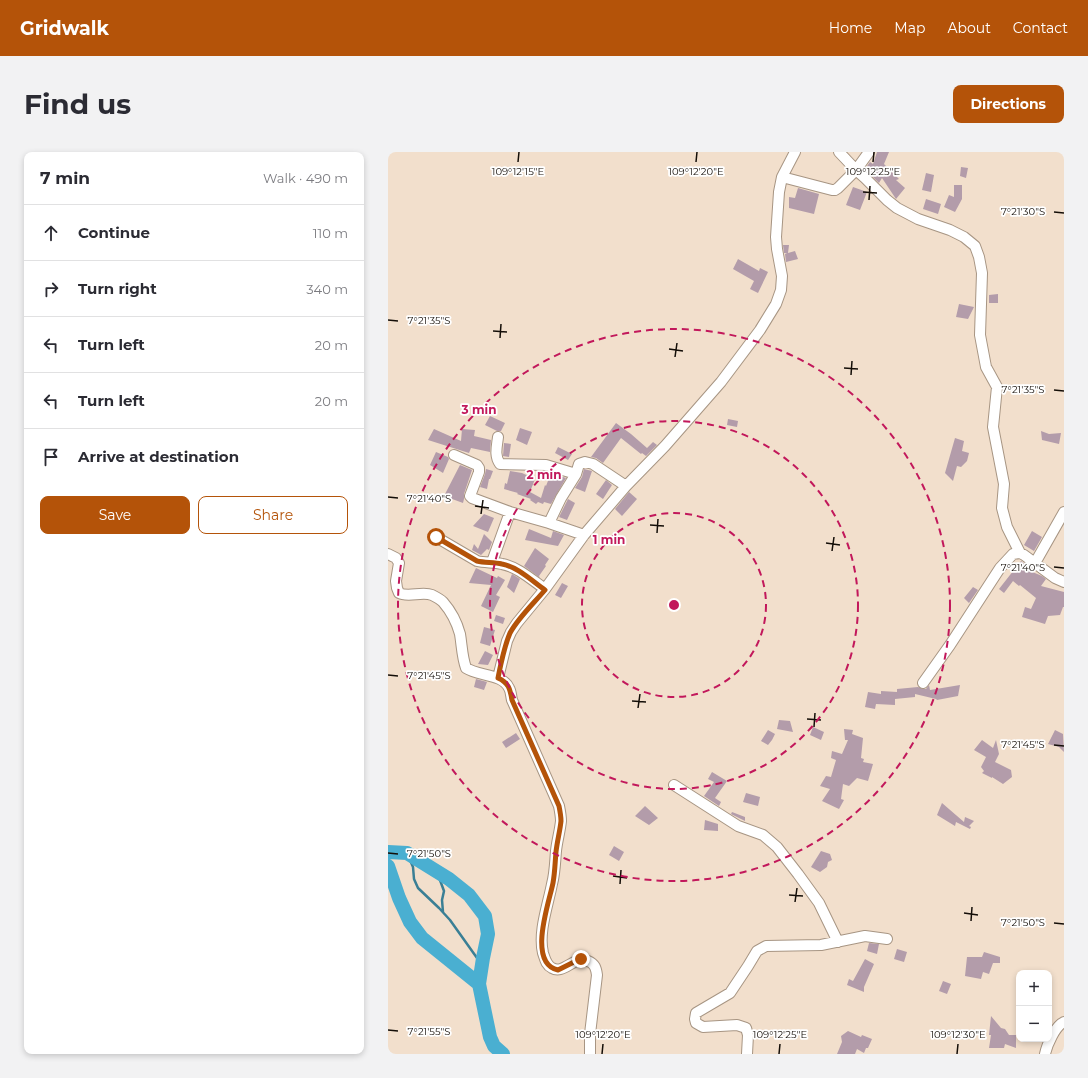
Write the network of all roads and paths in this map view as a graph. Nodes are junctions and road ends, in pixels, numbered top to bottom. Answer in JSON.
{"nodes":[{"id":1,"x":795,"y":152,"type":"edge"},
{"id":2,"x":839,"y":152,"type":"edge"},
{"id":3,"x":869,"y":152,"type":"edge"},
{"id":4,"x":856,"y":170,"type":"junction"},
{"id":5,"x":782,"y":177,"type":"junction"},
{"id":6,"x":498,"y":437,"type":"dead end"},
{"id":7,"x":454,"y":455,"type":"dead end"},
{"id":8,"x":576,"y":474,"type":"junction"},
{"id":9,"x":626,"y":486,"type":"junction"},
{"id":10,"x":510,"y":512,"type":"junction"},
{"id":11,"x":1064,"y":512,"type":"edge"},
{"id":12,"x":549,"y":523,"type":"junction"},
{"id":13,"x":584,"y":535,"type":"junction"},
{"id":14,"x":436,"y":537,"type":"dead end"},
{"id":15,"x":388,"y":554,"type":"edge"},
{"id":16,"x":1020,"y":554,"type":"junction"},
{"id":17,"x":492,"y":562,"type":"junction"},
{"id":18,"x":1035,"y":563,"type":"junction"},
{"id":19,"x":1064,"y":582,"type":"edge"},
{"id":20,"x":545,"y":590,"type":"junction"},
{"id":21,"x":498,"y":678,"type":"junction"},
{"id":22,"x":923,"y":683,"type":"dead end"},
{"id":23,"x":674,"y":785,"type":"dead end"},
{"id":24,"x":887,"y":939,"type":"dead end"},
{"id":25,"x":838,"y":942,"type":"junction"},
{"id":26,"x":1064,"y":1022,"type":"edge"},
{"id":27,"x":590,"y":1054,"type":"edge"},
{"id":28,"x":747,"y":1054,"type":"edge"},
{"id":29,"x":1045,"y":1054,"type":"edge"}],
"edges":[{"from":1,"to":5,"type":"street"},
{"from":2,"to":4,"type":"street"},
{"from":3,"to":4,"type":"street"},
{"from":4,"to":5,"type":"street"},
{"from":4,"to":16,"type":"street"},
{"from":5,"to":9,"type":"street"},
{"from":6,"to":8,"type":"street"},
{"from":7,"to":10,"type":"street"},
{"from":8,"to":9,"type":"street"},
{"from":8,"to":12,"type":"street"},
{"from":9,"to":13,"type":"street"},
{"from":10,"to":12,"type":"street"},
{"from":10,"to":17,"type":"street"},
{"from":11,"to":18,"type":"street"},
{"from":12,"to":13,"type":"street"},
{"from":13,"to":20,"type":"street"},
{"from":14,"to":17,"type":"street"},
{"from":15,"to":21,"type":"street"},
{"from":16,"to":18,"type":"street"},
{"from":16,"to":22,"type":"street"},
{"from":17,"to":20,"type":"street"},
{"from":18,"to":19,"type":"street"},
{"from":20,"to":21,"type":"street"},
{"from":21,"to":27,"type":"street"},
{"from":23,"to":25,"type":"street"},
{"from":24,"to":25,"type":"street"},
{"from":25,"to":28,"type":"street"},
{"from":26,"to":29,"type":"street"}]}
